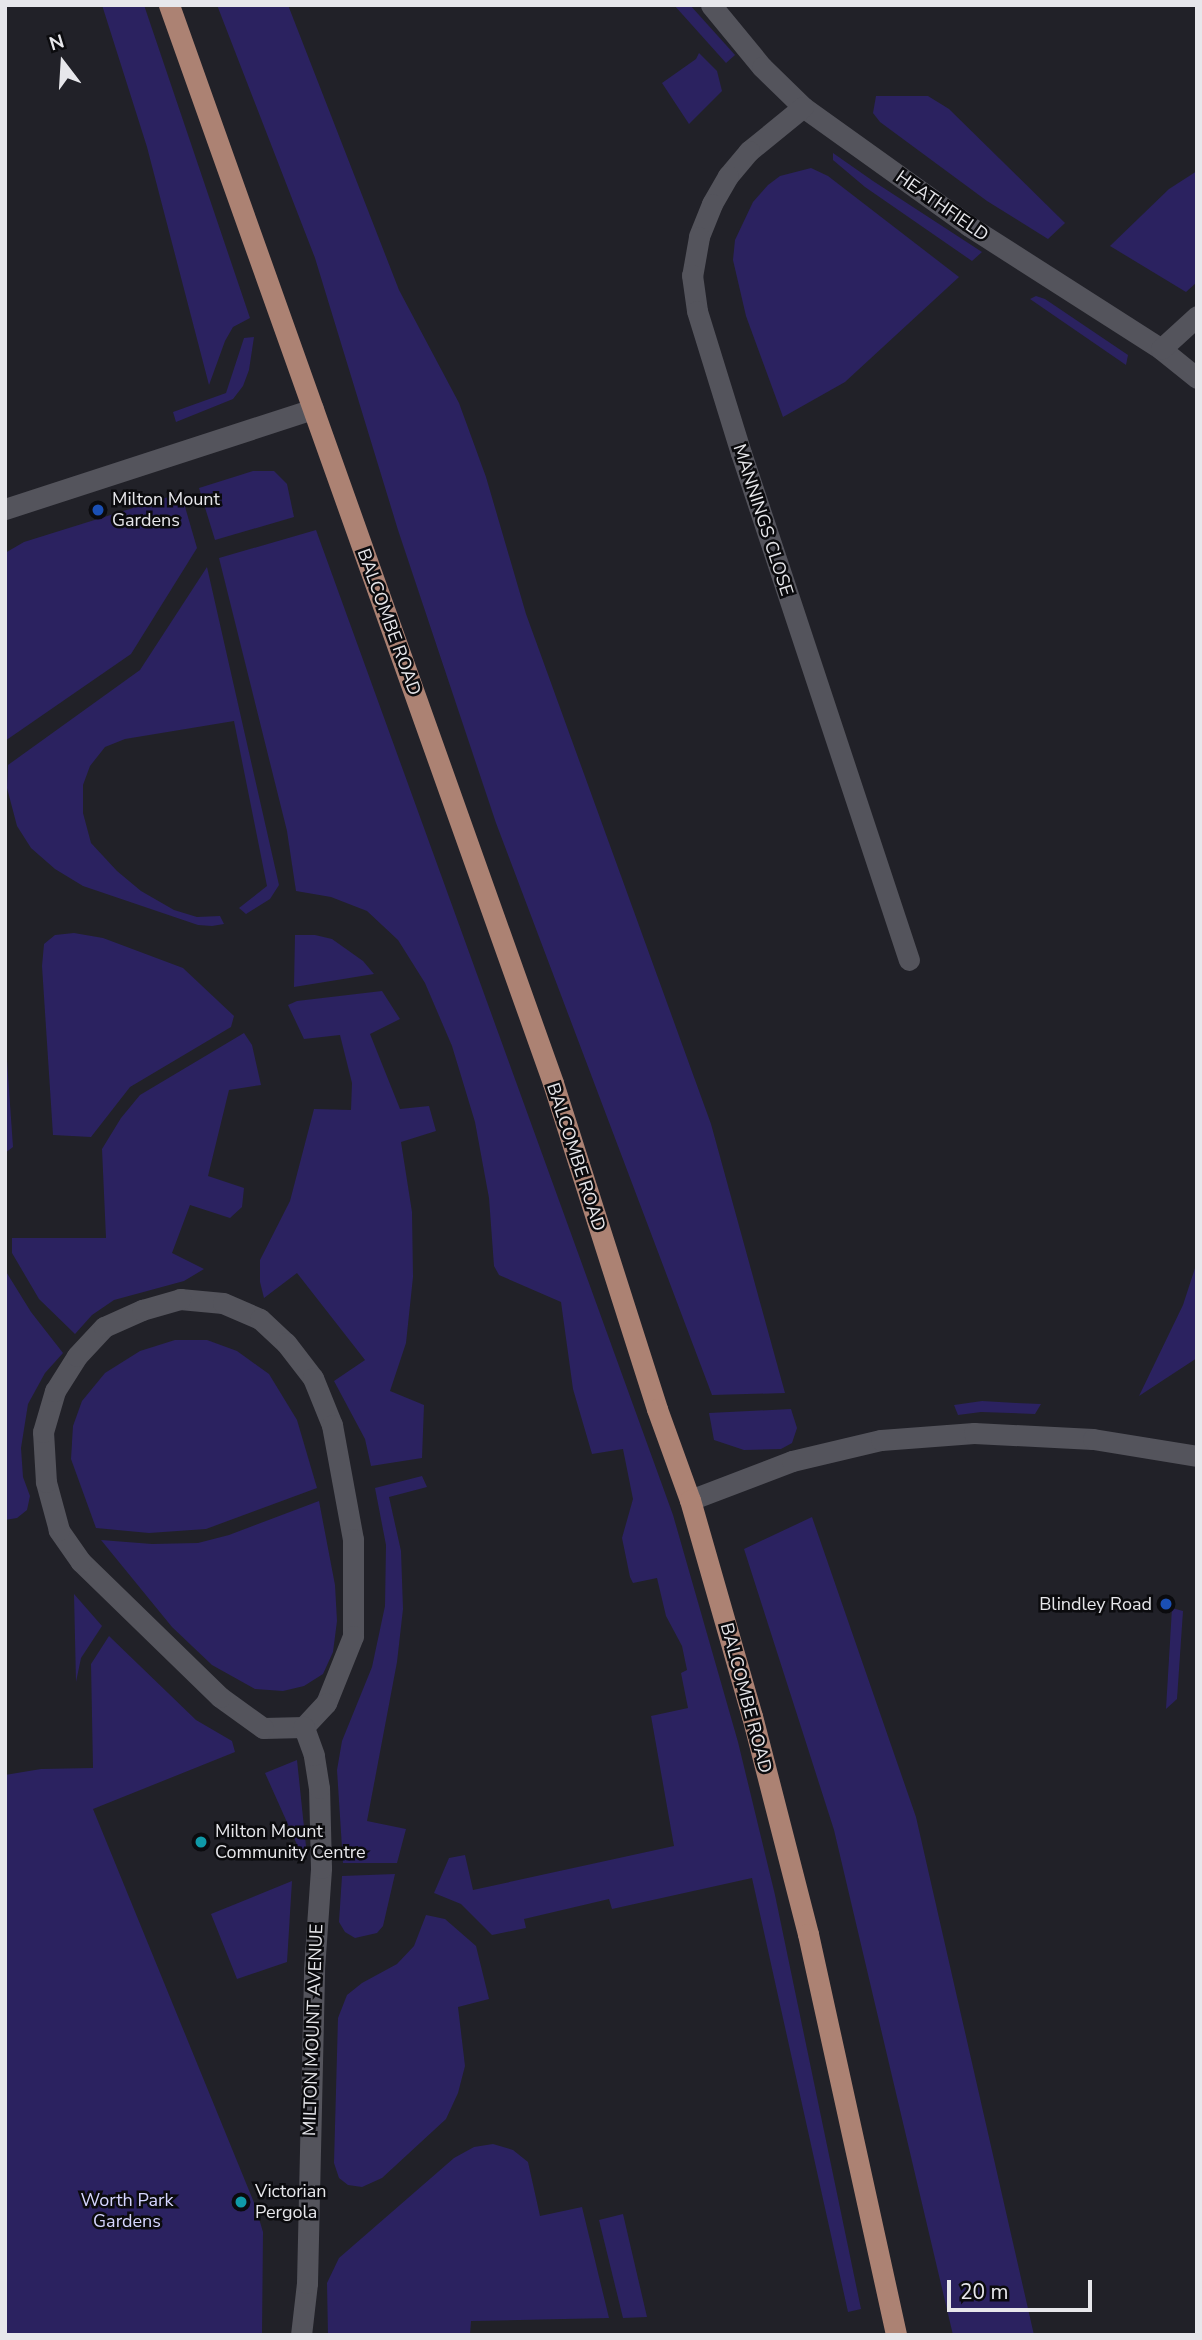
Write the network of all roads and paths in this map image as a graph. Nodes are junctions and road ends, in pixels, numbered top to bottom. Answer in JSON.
{"nodes":[{"id":1,"x":169,"y":5,"type":"edge"},
{"id":2,"x":711,"y":5,"type":"edge"},
{"id":3,"x":803,"y":107,"type":"junction"},
{"id":4,"x":1197,"y":316,"type":"edge"},
{"id":5,"x":1161,"y":349,"type":"junction"},
{"id":6,"x":1197,"y":378,"type":"edge"},
{"id":7,"x":313,"y":409,"type":"junction"},
{"id":8,"x":5,"y":509,"type":"edge"},
{"id":9,"x":909,"y":960,"type":"dead end"},
{"id":10,"x":1197,"y":1456,"type":"edge"},
{"id":11,"x":690,"y":1500,"type":"junction"},
{"id":12,"x":304,"y":1727,"type":"junction"},
{"id":13,"x":301,"y":2335,"type":"edge"},
{"id":14,"x":896,"y":2335,"type":"edge"}],
"edges":[{"from":1,"to":7,"type":"main road","name":"BALCOMBE ROAD"},
{"from":2,"to":3,"type":"street","name":"HEATHFIELD"},
{"from":3,"to":5,"type":"street","name":"HEATHFIELD"},
{"from":3,"to":9,"type":"street","name":"MANNINGS CLOSE"},
{"from":4,"to":5,"type":"street"},
{"from":5,"to":6,"type":"street","name":"HEATHFIELD"},
{"from":7,"to":8,"type":"street"},
{"from":7,"to":11,"type":"main road","name":"BALCOMBE ROAD"},
{"from":10,"to":11,"type":"street"},
{"from":11,"to":14,"type":"main road","name":"BALCOMBE ROAD"},
{"from":12,"to":12,"type":"street"},
{"from":12,"to":13,"type":"street","name":"MILTON MOUNT AVENUE"}]}
